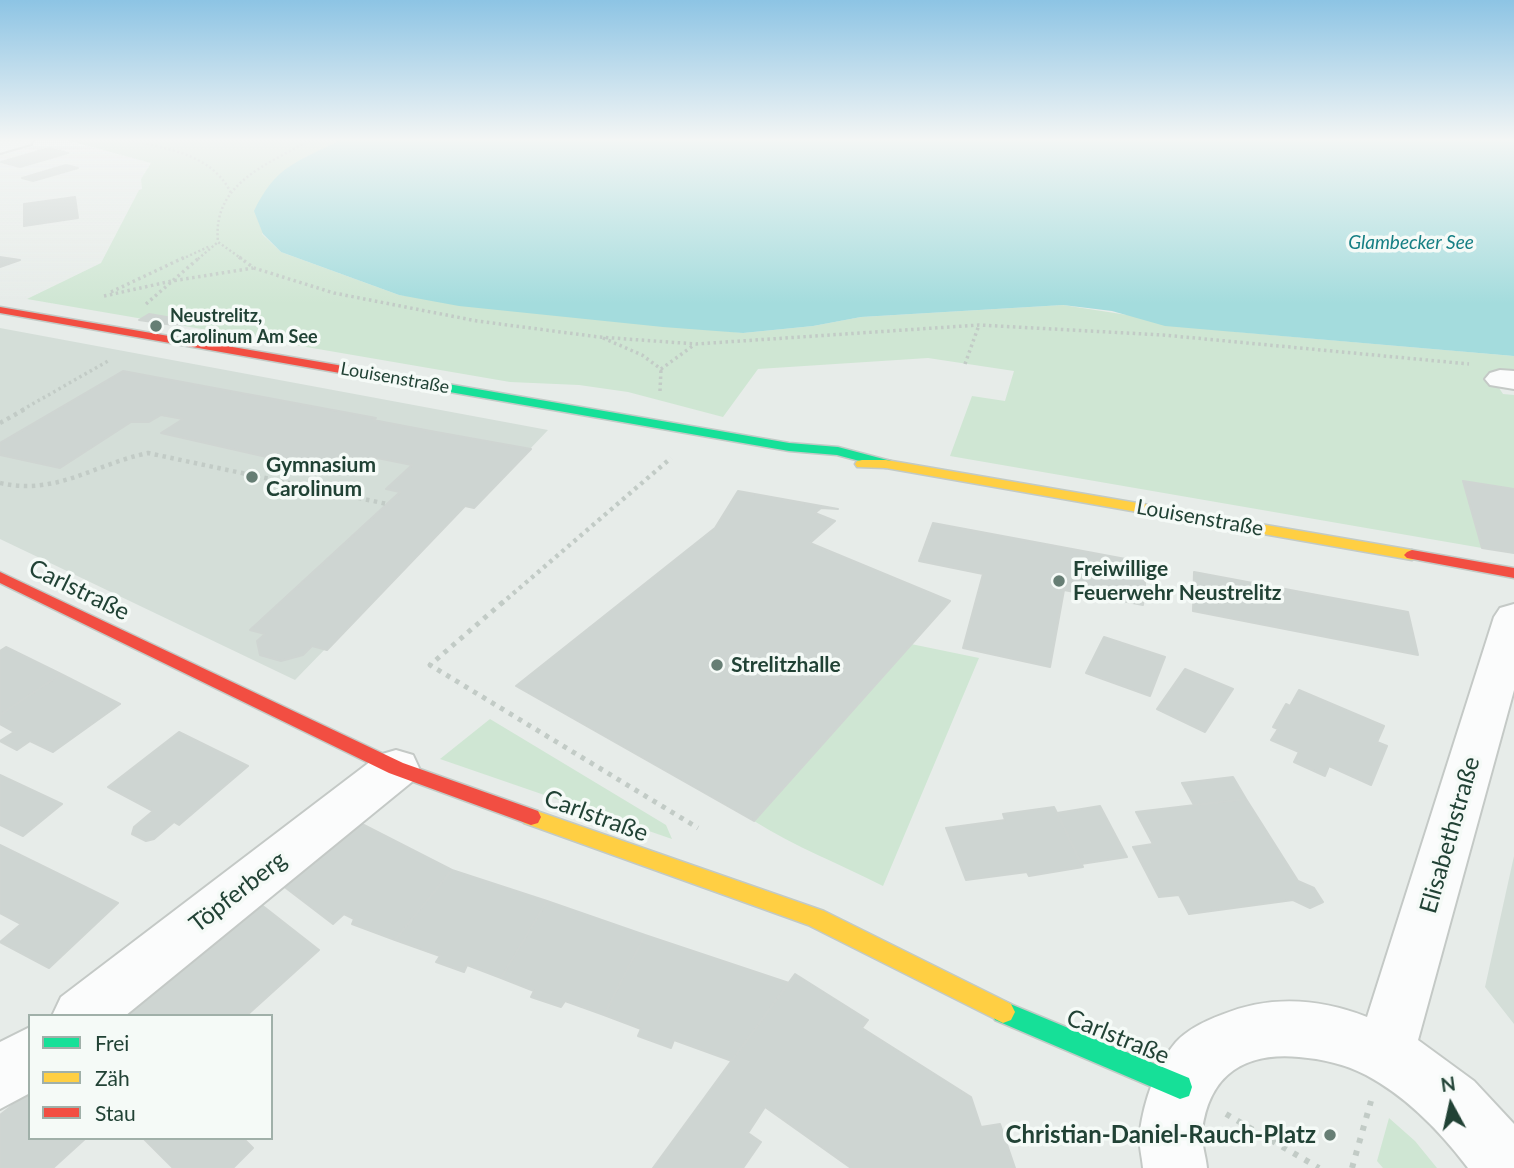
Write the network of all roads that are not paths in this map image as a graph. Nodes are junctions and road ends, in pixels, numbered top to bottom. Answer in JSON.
{"nodes":[{"id":1,"x":0,"y":310,"type":"edge"},
{"id":2,"x":1514,"y":574,"type":"edge"},
{"id":3,"x":0,"y":577,"type":"edge"},
{"id":4,"x":1514,"y":617,"type":"edge"},
{"id":5,"x":396,"y":768,"type":"junction"},
{"id":6,"x":84,"y":1014,"type":"edge"},
{"id":7,"x":1385,"y":1054,"type":"junction"},
{"id":8,"x":28,"y":1058,"type":"edge"},
{"id":9,"x":0,"y":1079,"type":"edge"},
{"id":10,"x":1180,"y":1087,"type":"junction"},
{"id":11,"x":1175,"y":1168,"type":"edge"},
{"id":12,"x":1507,"y":1168,"type":"edge"}],
"edges":[{"from":1,"to":2,"type":"street","name":"Louisenstraße"},
{"from":3,"to":5,"type":"street","name":"Carlstraße"},
{"from":4,"to":7,"type":"street","name":"Elisabethstraße"},
{"from":5,"to":6,"type":"street","name":"Töpferberg"},
{"from":5,"to":10,"type":"street","name":"Carlstraße"},
{"from":7,"to":10,"type":"street"},
{"from":7,"to":12,"type":"street"},
{"from":8,"to":9,"type":"street"},
{"from":10,"to":11,"type":"street"}]}
